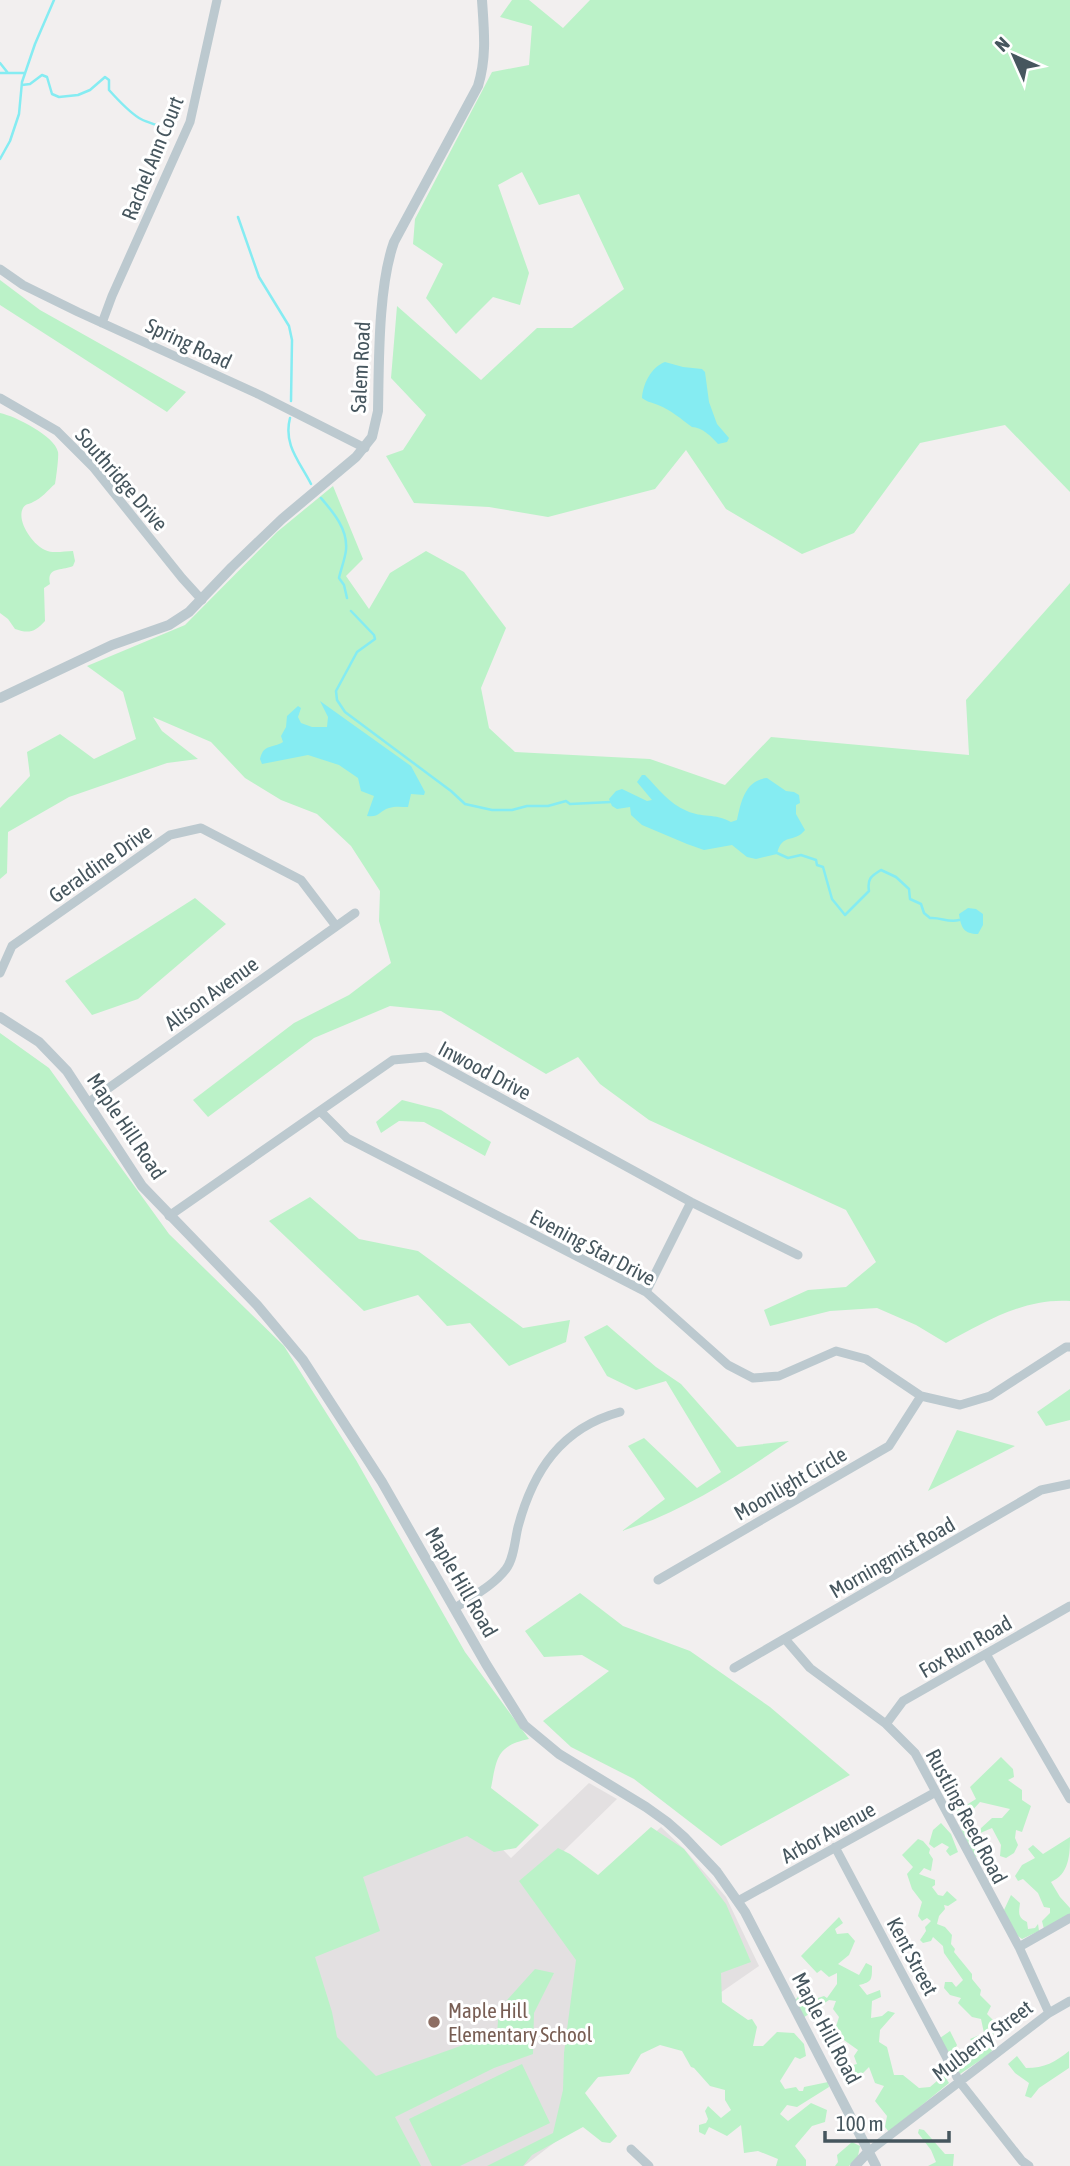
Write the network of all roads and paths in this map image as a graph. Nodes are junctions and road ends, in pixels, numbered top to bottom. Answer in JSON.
{"nodes":[{"id":1,"x":217,"y":0,"type":"edge"},
{"id":2,"x":482,"y":0,"type":"edge"},
{"id":3,"x":0,"y":269,"type":"edge"},
{"id":4,"x":103,"y":323,"type":"junction"},
{"id":5,"x":0,"y":398,"type":"edge"},
{"id":6,"x":365,"y":448,"type":"junction"},
{"id":7,"x":202,"y":600,"type":"junction"},
{"id":8,"x":0,"y":698,"type":"edge"},
{"id":9,"x":355,"y":913,"type":"dead end"},
{"id":10,"x":336,"y":926,"type":"junction"},
{"id":11,"x":0,"y":973,"type":"edge"},
{"id":12,"x":0,"y":1017,"type":"edge"},
{"id":13,"x":89,"y":1102,"type":"junction"},
{"id":14,"x":321,"y":1112,"type":"junction"},
{"id":15,"x":691,"y":1202,"type":"junction"},
{"id":16,"x":169,"y":1216,"type":"junction"},
{"id":17,"x":798,"y":1255,"type":"dead end"},
{"id":18,"x":646,"y":1292,"type":"junction"},
{"id":19,"x":1070,"y":1347,"type":"edge"},
{"id":20,"x":921,"y":1396,"type":"junction"},
{"id":21,"x":620,"y":1412,"type":"dead end"},
{"id":22,"x":1070,"y":1484,"type":"edge"},
{"id":23,"x":658,"y":1580,"type":"dead end"},
{"id":24,"x":1070,"y":1606,"type":"edge"},
{"id":25,"x":455,"y":1608,"type":"junction"},
{"id":26,"x":785,"y":1639,"type":"junction"},
{"id":27,"x":986,"y":1654,"type":"junction"},
{"id":28,"x":734,"y":1668,"type":"dead end"},
{"id":29,"x":886,"y":1724,"type":"junction"},
{"id":30,"x":934,"y":1793,"type":"junction"},
{"id":31,"x":1070,"y":1799,"type":"edge"},
{"id":32,"x":835,"y":1847,"type":"junction"},
{"id":33,"x":738,"y":1901,"type":"junction"},
{"id":34,"x":1070,"y":1918,"type":"edge"},
{"id":35,"x":1019,"y":1947,"type":"junction"},
{"id":36,"x":1070,"y":2001,"type":"edge"},
{"id":37,"x":1049,"y":2013,"type":"junction"},
{"id":38,"x":959,"y":2081,"type":"junction"},
{"id":39,"x":631,"y":2149,"type":"dead end"},
{"id":40,"x":868,"y":2152,"type":"junction"},
{"id":41,"x":649,"y":2166,"type":"edge"},
{"id":42,"x":855,"y":2166,"type":"edge"},
{"id":43,"x":876,"y":2166,"type":"edge"},
{"id":44,"x":1029,"y":2166,"type":"edge"}],
"edges":[{"from":1,"to":4,"type":"street","name":"Rachel Ann Court"},
{"from":2,"to":6,"type":"street","name":"Salem Road"},
{"from":3,"to":4,"type":"street","name":"Spring Road"},
{"from":4,"to":6,"type":"street","name":"Spring Road"},
{"from":5,"to":7,"type":"street","name":"Southridge Drive"},
{"from":6,"to":7,"type":"street","name":"Salem Road"},
{"from":7,"to":8,"type":"street","name":"Salem Road"},
{"from":9,"to":10,"type":"street","name":"Alison Avenue"},
{"from":10,"to":11,"type":"street","name":"Geraldine Drive"},
{"from":10,"to":13,"type":"street","name":"Alison Avenue"},
{"from":12,"to":13,"type":"street","name":"Maple Hill Road"},
{"from":13,"to":16,"type":"street","name":"Maple Hill Road"},
{"from":14,"to":15,"type":"street","name":"Inwood Drive"},
{"from":14,"to":16,"type":"street","name":"Inwood Drive"},
{"from":14,"to":18,"type":"street","name":"Evening Star Drive"},
{"from":15,"to":17,"type":"street","name":"Inwood Drive"},
{"from":15,"to":18,"type":"street"},
{"from":16,"to":25,"type":"street","name":"Maple Hill Road"},
{"from":18,"to":20,"type":"street","name":"Evening Star Drive"},
{"from":19,"to":20,"type":"street","name":"Evening Star Drive"},
{"from":20,"to":23,"type":"street","name":"Moonlight Circle"},
{"from":21,"to":25,"type":"street"},
{"from":22,"to":26,"type":"street","name":"Morningmist Road"},
{"from":24,"to":27,"type":"street","name":"Fox Run Road"},
{"from":25,"to":33,"type":"street","name":"Maple Hill Road"},
{"from":26,"to":28,"type":"street","name":"Morningmist Road"},
{"from":26,"to":29,"type":"street","name":"Rustling Reed Road"},
{"from":27,"to":29,"type":"street","name":"Fox Run Road"},
{"from":27,"to":31,"type":"street"},
{"from":29,"to":30,"type":"street","name":"Rustling Reed Road"},
{"from":30,"to":32,"type":"street","name":"Arbor Avenue"},
{"from":30,"to":35,"type":"street","name":"Rustling Reed Road"},
{"from":32,"to":33,"type":"street","name":"Arbor Avenue"},
{"from":32,"to":38,"type":"street","name":"Kent Street"},
{"from":33,"to":40,"type":"street","name":"Maple Hill Road"},
{"from":34,"to":35,"type":"street"},
{"from":35,"to":37,"type":"street","name":"Rustling Reed Road"},
{"from":36,"to":37,"type":"street","name":"Mulberry Street"},
{"from":37,"to":38,"type":"street","name":"Mulberry Street"},
{"from":38,"to":40,"type":"street","name":"Mulberry Street"},
{"from":38,"to":44,"type":"street","name":"Kent Street"},
{"from":39,"to":41,"type":"street"},
{"from":40,"to":42,"type":"street","name":"Mulberry Street"},
{"from":40,"to":43,"type":"street","name":"Maple Hill Road"}]}
